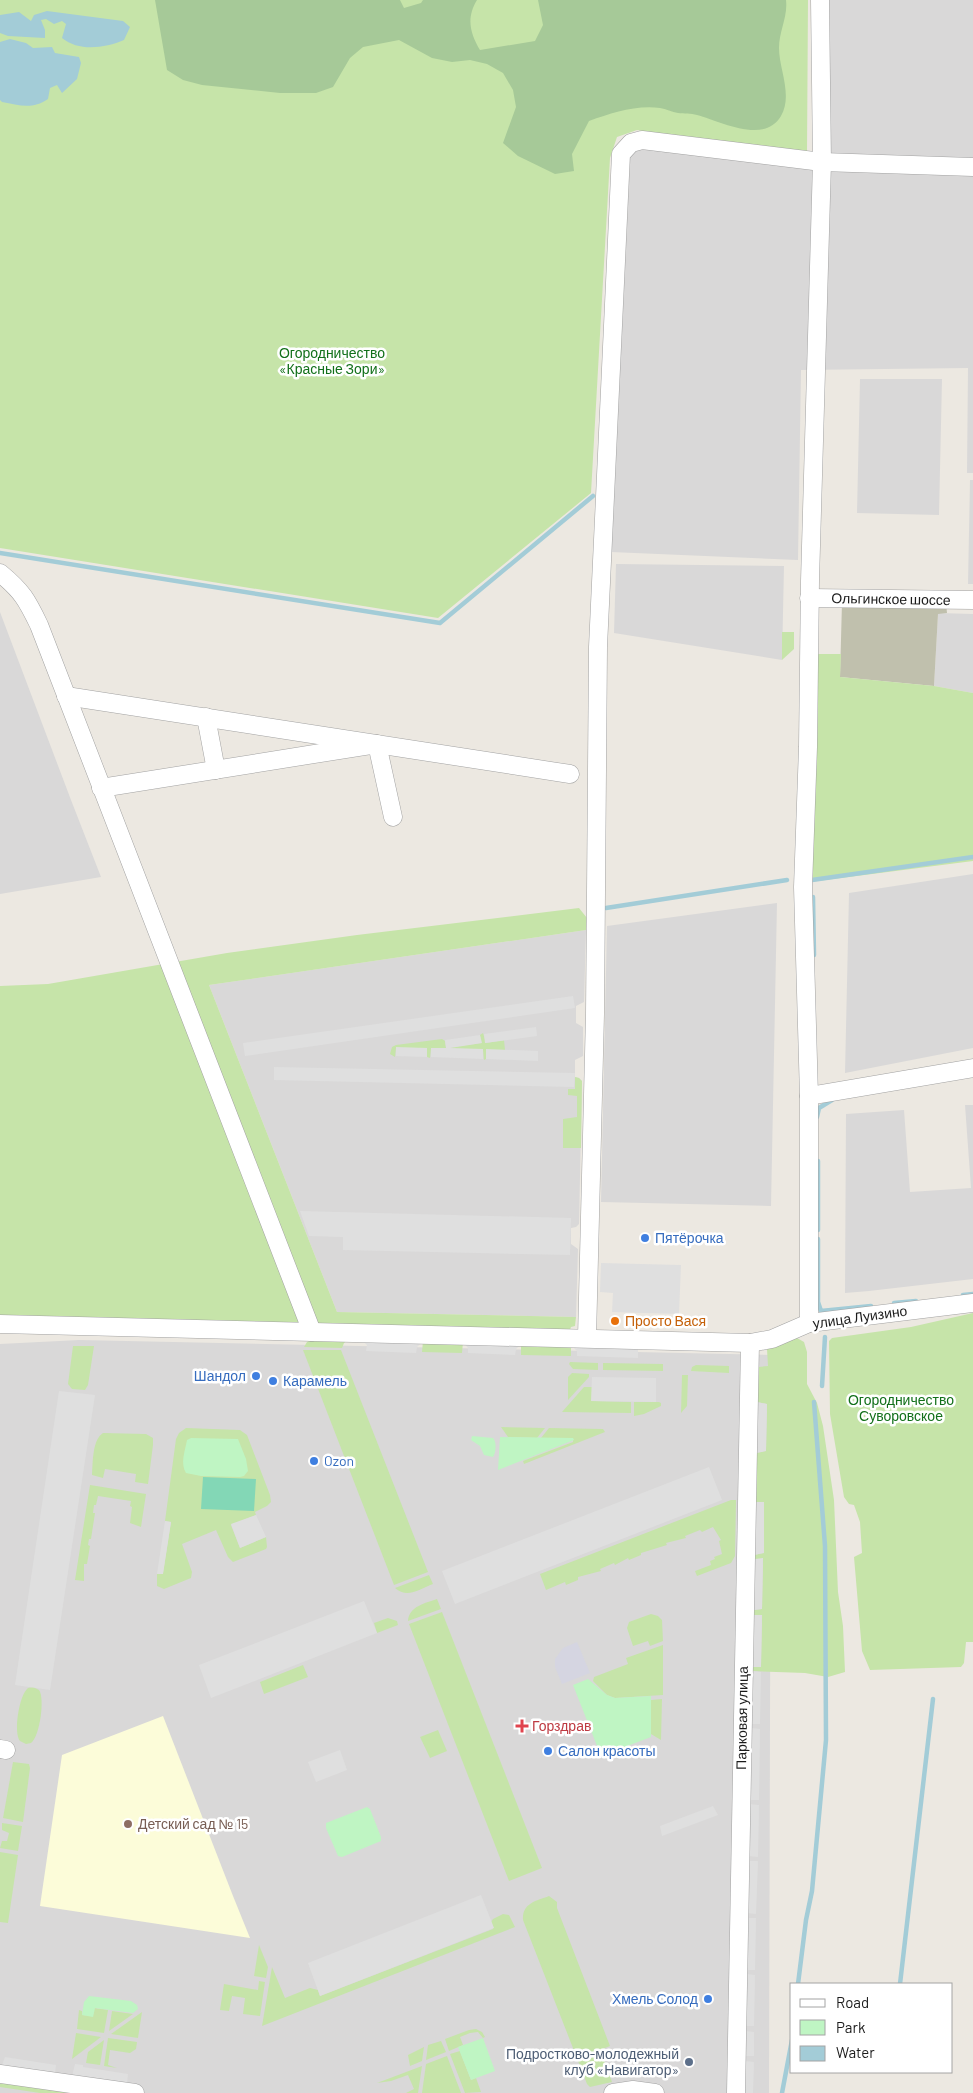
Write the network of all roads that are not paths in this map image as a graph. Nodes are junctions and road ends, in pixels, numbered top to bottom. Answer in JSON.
{"nodes":[{"id":1,"x":820,"y":0,"type":"edge"},
{"id":2,"x":822,"y":162,"type":"junction"},
{"id":3,"x":973,"y":167,"type":"edge"},
{"id":4,"x":0,"y":574,"type":"edge"},
{"id":5,"x":810,"y":598,"type":"junction"},
{"id":6,"x":973,"y":600,"type":"edge"},
{"id":7,"x":66,"y":696,"type":"junction"},
{"id":8,"x":206,"y":717,"type":"junction"},
{"id":9,"x":377,"y":744,"type":"junction"},
{"id":10,"x":216,"y":770,"type":"junction"},
{"id":11,"x":570,"y":774,"type":"dead end"},
{"id":12,"x":101,"y":788,"type":"junction"},
{"id":13,"x":392,"y":817,"type":"dead end"},
{"id":14,"x":973,"y":1068,"type":"edge"},
{"id":15,"x":808,"y":1096,"type":"junction"},
{"id":16,"x":973,"y":1303,"type":"edge"},
{"id":17,"x":809,"y":1323,"type":"junction"},
{"id":18,"x":0,"y":1324,"type":"edge"},
{"id":19,"x":312,"y":1332,"type":"junction"},
{"id":20,"x":587,"y":1338,"type":"junction"},
{"id":21,"x":750,"y":1343,"type":"junction"},
{"id":22,"x":0,"y":2074,"type":"edge"},
{"id":23,"x":135,"y":2093,"type":"edge"},
{"id":24,"x":614,"y":2093,"type":"edge"},
{"id":25,"x":655,"y":2093,"type":"edge"},
{"id":26,"x":736,"y":2093,"type":"edge"}],
"edges":[{"from":1,"to":2,"type":"street"},
{"from":2,"to":3,"type":"street"},
{"from":2,"to":5,"type":"street"},
{"from":2,"to":20,"type":"street"},
{"from":4,"to":7,"type":"street"},
{"from":5,"to":6,"type":"street","name":"Ольгинское шоссе"},
{"from":5,"to":15,"type":"street"},
{"from":7,"to":8,"type":"street"},
{"from":7,"to":12,"type":"street"},
{"from":8,"to":9,"type":"street"},
{"from":8,"to":10,"type":"street"},
{"from":9,"to":10,"type":"street"},
{"from":9,"to":11,"type":"street"},
{"from":9,"to":13,"type":"street"},
{"from":10,"to":12,"type":"street"},
{"from":12,"to":19,"type":"street"},
{"from":14,"to":15,"type":"street"},
{"from":15,"to":17,"type":"street"},
{"from":16,"to":17,"type":"street","name":"улица Луизино"},
{"from":17,"to":21,"type":"street","name":"улица Луизино"},
{"from":18,"to":19,"type":"street","name":"улица Луизино"},
{"from":19,"to":20,"type":"street","name":"улица Луизино"},
{"from":20,"to":21,"type":"street","name":"улица Луизино"},
{"from":21,"to":26,"type":"street","name":"Парковая улица"},
{"from":22,"to":23,"type":"street"},
{"from":24,"to":25,"type":"street"}]}
